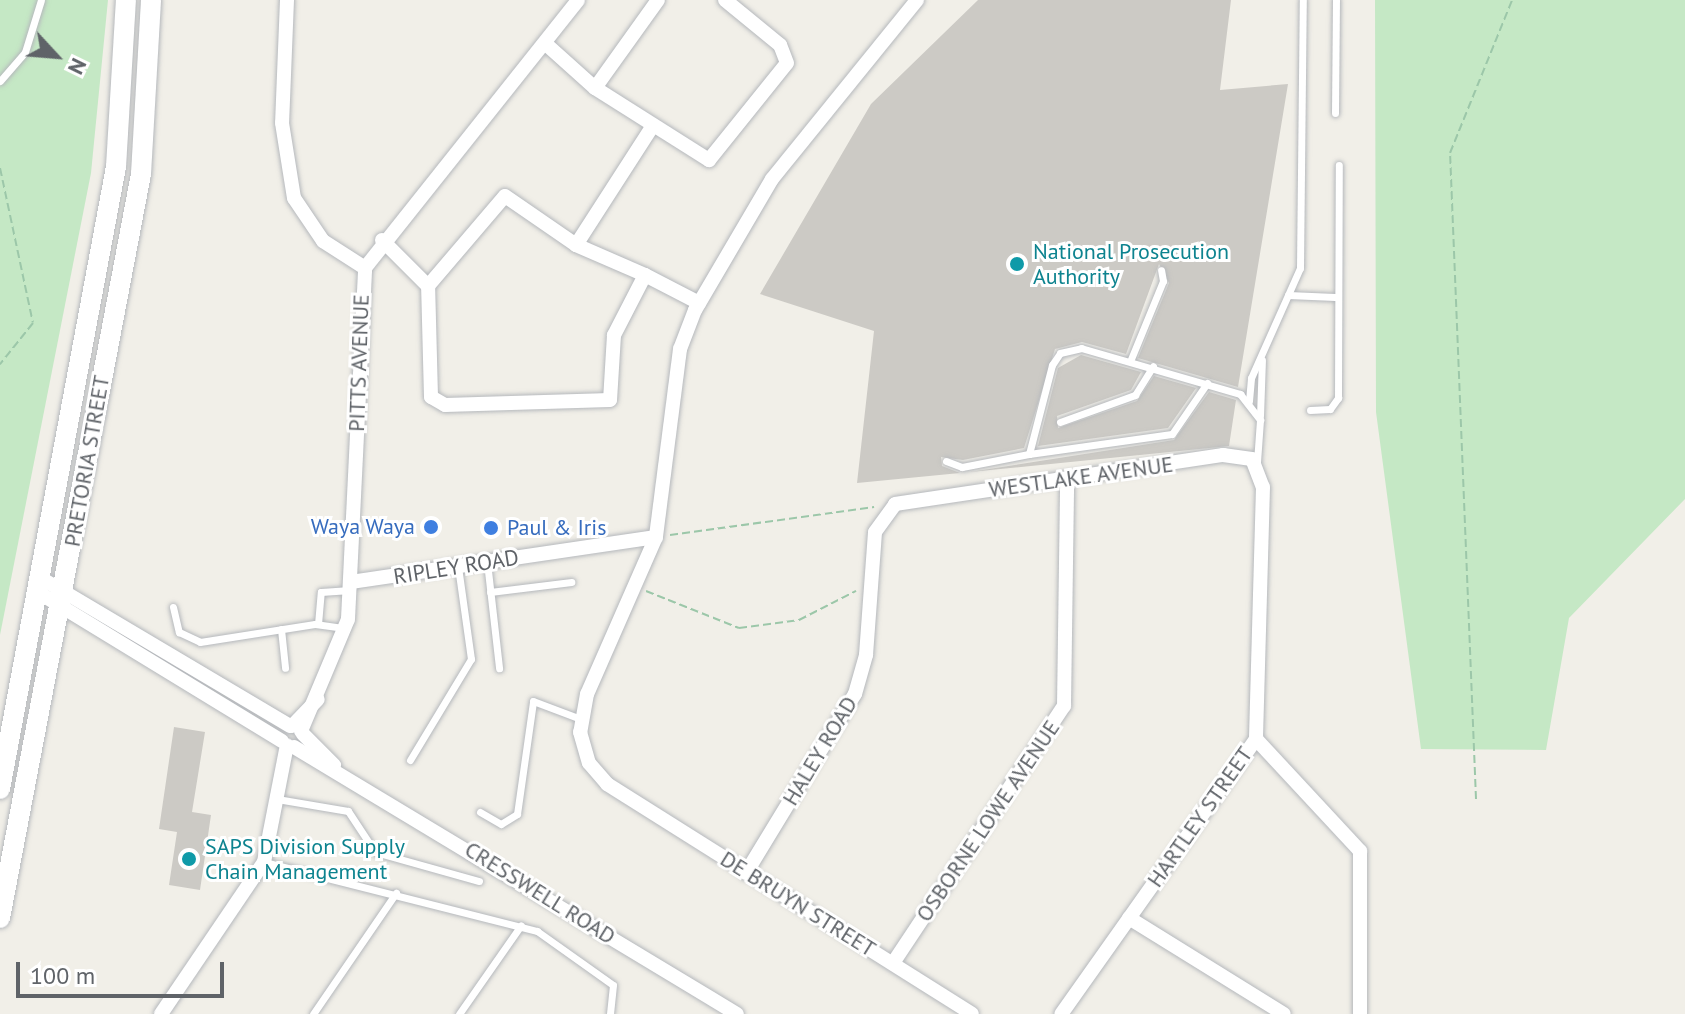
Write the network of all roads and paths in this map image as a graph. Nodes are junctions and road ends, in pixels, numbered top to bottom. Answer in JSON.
{"nodes":[{"id":1,"x":41,"y":0,"type":"edge"},
{"id":2,"x":126,"y":0,"type":"edge"},
{"id":3,"x":151,"y":0,"type":"edge"},
{"id":4,"x":287,"y":0,"type":"edge"},
{"id":5,"x":578,"y":0,"type":"edge"},
{"id":6,"x":658,"y":0,"type":"edge"},
{"id":7,"x":725,"y":0,"type":"edge"},
{"id":8,"x":917,"y":0,"type":"edge"},
{"id":9,"x":1303,"y":0,"type":"edge"},
{"id":10,"x":1336,"y":0,"type":"edge"},
{"id":11,"x":1512,"y":0,"type":"edge"},
{"id":12,"x":745,"y":6,"type":"edge"},
{"id":13,"x":547,"y":45,"type":"junction"},
{"id":14,"x":0,"y":81,"type":"edge"},
{"id":15,"x":595,"y":88,"type":"junction"},
{"id":16,"x":1335,"y":113,"type":"dead end"},
{"id":17,"x":652,"y":127,"type":"junction"},
{"id":18,"x":1339,"y":165,"type":"dead end"},
{"id":19,"x":0,"y":168,"type":"edge"},
{"id":20,"x":382,"y":240,"type":"junction"},
{"id":21,"x":576,"y":245,"type":"junction"},
{"id":22,"x":365,"y":268,"type":"junction"},
{"id":23,"x":1161,"y":270,"type":"dead end"},
{"id":24,"x":645,"y":275,"type":"junction"},
{"id":25,"x":428,"y":286,"type":"junction"},
{"id":26,"x":1288,"y":295,"type":"junction"},
{"id":27,"x":1335,"y":297,"type":"junction"},
{"id":28,"x":699,"y":303,"type":"junction"},
{"id":29,"x":1263,"y":354,"type":"junction"},
{"id":30,"x":1131,"y":359,"type":"junction"},
{"id":31,"x":0,"y":364,"type":"edge"},
{"id":32,"x":1153,"y":366,"type":"junction"},
{"id":33,"x":1207,"y":383,"type":"junction"},
{"id":34,"x":1249,"y":401,"type":"junction"},
{"id":35,"x":1310,"y":410,"type":"dead end"},
{"id":36,"x":1260,"y":420,"type":"junction"},
{"id":37,"x":1060,"y":422,"type":"dead end"},
{"id":38,"x":1029,"y":454,"type":"junction"},
{"id":39,"x":1252,"y":460,"type":"junction"},
{"id":40,"x":946,"y":461,"type":"dead end"},
{"id":41,"x":1067,"y":481,"type":"junction"},
{"id":42,"x":895,"y":504,"type":"junction"},
{"id":43,"x":656,"y":537,"type":"junction"},
{"id":44,"x":487,"y":562,"type":"junction"},
{"id":45,"x":458,"y":566,"type":"junction"},
{"id":46,"x":871,"y":578,"type":"junction"},
{"id":47,"x":571,"y":582,"type":"dead end"},
{"id":48,"x":37,"y":584,"type":"junction"},
{"id":49,"x":351,"y":586,"type":"junction"},
{"id":50,"x":634,"y":586,"type":"junction"},
{"id":51,"x":490,"y":592,"type":"junction"},
{"id":52,"x":63,"y":599,"type":"junction"},
{"id":53,"x":173,"y":607,"type":"dead end"},
{"id":54,"x":318,"y":624,"type":"junction"},
{"id":55,"x":346,"y":628,"type":"junction"},
{"id":56,"x":281,"y":629,"type":"junction"},
{"id":57,"x":285,"y":668,"type":"dead end"},
{"id":58,"x":499,"y":668,"type":"dead end"},
{"id":59,"x":581,"y":719,"type":"junction"},
{"id":60,"x":296,"y":729,"type":"junction"},
{"id":61,"x":1256,"y":739,"type":"junction"},
{"id":62,"x":288,"y":744,"type":"junction"},
{"id":63,"x":410,"y":760,"type":"dead end"},
{"id":64,"x":342,"y":774,"type":"junction"},
{"id":65,"x":0,"y":789,"type":"edge"},
{"id":66,"x":274,"y":799,"type":"junction"},
{"id":67,"x":1476,"y":799,"type":"dead end"},
{"id":68,"x":480,"y":812,"type":"dead end"},
{"id":69,"x":264,"y":862,"type":"junction"},
{"id":70,"x":746,"y":873,"type":"junction"},
{"id":71,"x":479,"y":881,"type":"dead end"},
{"id":72,"x":396,"y":893,"type":"junction"},
{"id":73,"x":0,"y":918,"type":"edge"},
{"id":74,"x":1129,"y":918,"type":"junction"},
{"id":75,"x":521,"y":925,"type":"junction"},
{"id":76,"x":893,"y":963,"type":"junction"},
{"id":77,"x":161,"y":1014,"type":"edge"},
{"id":78,"x":313,"y":1014,"type":"edge"},
{"id":79,"x":459,"y":1014,"type":"edge"},
{"id":80,"x":610,"y":1014,"type":"edge"},
{"id":81,"x":737,"y":1014,"type":"edge"},
{"id":82,"x":972,"y":1014,"type":"edge"},
{"id":83,"x":1061,"y":1014,"type":"edge"},
{"id":84,"x":1284,"y":1014,"type":"edge"},
{"id":85,"x":1360,"y":1014,"type":"edge"}],
"edges":[{"from":1,"to":14,"type":"lane"},
{"from":2,"to":48,"type":"main road","name":"PRETORIA STREET"},
{"from":3,"to":52,"type":"main road","name":"PRETORIA STREET"},
{"from":4,"to":22,"type":"street"},
{"from":5,"to":13,"type":"street","name":"PITTS AVENUE"},
{"from":6,"to":15,"type":"street"},
{"from":7,"to":12,"type":"street"},
{"from":8,"to":28,"type":"street"},
{"from":9,"to":26,"type":"lane"},
{"from":10,"to":16,"type":"lane"},
{"from":11,"to":67,"type":"path"},
{"from":12,"to":17,"type":"street"},
{"from":13,"to":15,"type":"street"},
{"from":13,"to":20,"type":"street","name":"PITTS AVENUE"},
{"from":15,"to":17,"type":"street"},
{"from":17,"to":21,"type":"street"},
{"from":18,"to":27,"type":"lane"},
{"from":19,"to":31,"type":"path"},
{"from":20,"to":22,"type":"street","name":"PITTS AVENUE"},
{"from":20,"to":25,"type":"street"},
{"from":21,"to":24,"type":"street"},
{"from":21,"to":25,"type":"street"},
{"from":22,"to":49,"type":"street","name":"PITTS AVENUE"},
{"from":23,"to":30,"type":"lane"},
{"from":24,"to":25,"type":"street"},
{"from":24,"to":28,"type":"street"},
{"from":26,"to":27,"type":"lane"},
{"from":26,"to":29,"type":"lane"},
{"from":27,"to":35,"type":"lane"},
{"from":28,"to":43,"type":"street"},
{"from":29,"to":34,"type":"lane"},
{"from":29,"to":36,"type":"lane"},
{"from":30,"to":32,"type":"lane"},
{"from":30,"to":38,"type":"lane"},
{"from":32,"to":33,"type":"lane"},
{"from":32,"to":37,"type":"lane"},
{"from":33,"to":34,"type":"lane"},
{"from":33,"to":38,"type":"lane"},
{"from":34,"to":36,"type":"lane"},
{"from":36,"to":39,"type":"lane"},
{"from":38,"to":40,"type":"lane"},
{"from":39,"to":41,"type":"street","name":"WESTLAKE AVENUE"},
{"from":39,"to":61,"type":"street","name":"HARTLEY STREET"},
{"from":41,"to":42,"type":"street","name":"WESTLAKE AVENUE"},
{"from":41,"to":76,"type":"street","name":"OSBORNE LOWE AVENUE"},
{"from":42,"to":43,"type":"path"},
{"from":42,"to":46,"type":"street","name":"HALEY ROAD"},
{"from":43,"to":44,"type":"street","name":"RIPLEY ROAD"},
{"from":43,"to":50,"type":"street"},
{"from":44,"to":45,"type":"street","name":"RIPLEY ROAD"},
{"from":44,"to":51,"type":"lane"},
{"from":45,"to":49,"type":"street","name":"RIPLEY ROAD"},
{"from":45,"to":63,"type":"lane"},
{"from":46,"to":50,"type":"path"},
{"from":46,"to":70,"type":"street","name":"HALEY ROAD"},
{"from":47,"to":51,"type":"lane"},
{"from":48,"to":52,"type":"street","name":"CRESSWELL ROAD"},
{"from":48,"to":65,"type":"main road","name":"PRETORIA STREET"},
{"from":49,"to":54,"type":"lane"},
{"from":49,"to":55,"type":"street","name":"PITTS AVENUE"},
{"from":50,"to":59,"type":"street"},
{"from":51,"to":58,"type":"lane"},
{"from":52,"to":60,"type":"street","name":"CRESSWELL ROAD"},
{"from":52,"to":62,"type":"street","name":"CRESSWELL ROAD"},
{"from":52,"to":73,"type":"main road","name":"PRETORIA STREET"},
{"from":53,"to":56,"type":"lane"},
{"from":54,"to":55,"type":"lane"},
{"from":54,"to":56,"type":"lane"},
{"from":55,"to":60,"type":"street","name":"PITTS AVENUE"},
{"from":56,"to":57,"type":"lane"},
{"from":59,"to":68,"type":"lane"},
{"from":59,"to":70,"type":"street","name":"DE BRUYN STREET"},
{"from":60,"to":62,"type":"street","name":"PITTS AVENUE"},
{"from":60,"to":64,"type":"street","name":"CRESSWELL ROAD"},
{"from":61,"to":74,"type":"street","name":"HARTLEY STREET"},
{"from":61,"to":85,"type":"street"},
{"from":62,"to":64,"type":"street","name":"CRESSWELL ROAD"},
{"from":62,"to":66,"type":"street","name":"PITTS AVENUE"},
{"from":64,"to":81,"type":"street","name":"CRESSWELL ROAD"},
{"from":66,"to":69,"type":"street","name":"PITTS AVENUE"},
{"from":66,"to":71,"type":"lane"},
{"from":69,"to":72,"type":"lane"},
{"from":69,"to":77,"type":"street"},
{"from":70,"to":76,"type":"street","name":"DE BRUYN STREET"},
{"from":72,"to":75,"type":"lane"},
{"from":72,"to":78,"type":"lane"},
{"from":74,"to":83,"type":"street","name":"HARTLEY STREET"},
{"from":74,"to":84,"type":"street"},
{"from":75,"to":79,"type":"lane"},
{"from":75,"to":80,"type":"lane"},
{"from":76,"to":82,"type":"street","name":"DE BRUYN STREET"}]}
